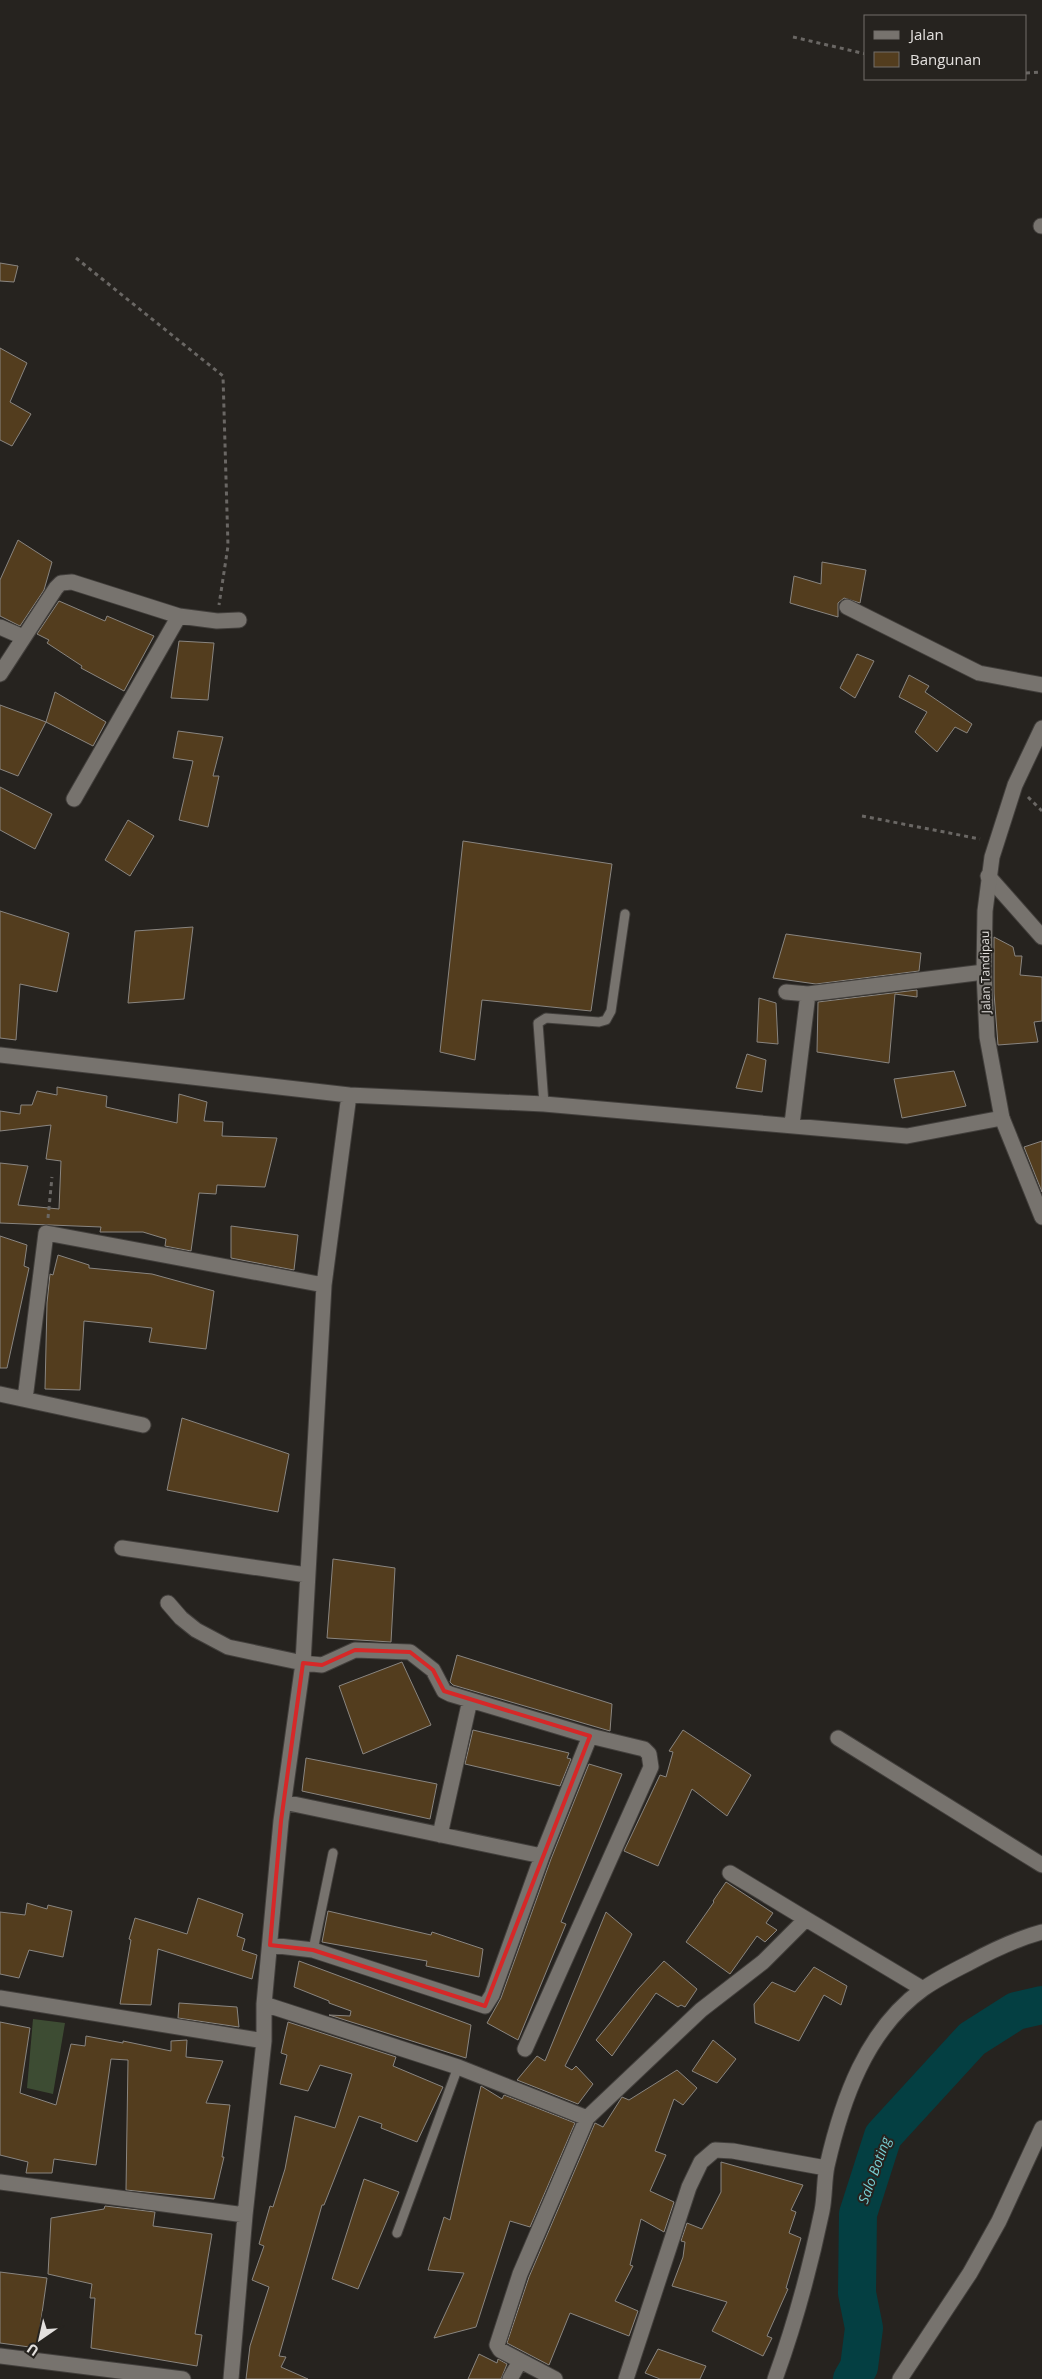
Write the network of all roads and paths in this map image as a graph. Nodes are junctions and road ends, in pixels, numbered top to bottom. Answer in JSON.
{"nodes":[{"id":1,"x":793,"y":38,"type":"dead end"},
{"id":2,"x":864,"y":54,"type":"edge"},
{"id":3,"x":1042,"y":72,"type":"edge"},
{"id":4,"x":1027,"y":73,"type":"edge"},
{"id":5,"x":76,"y":258,"type":"dead end"},
{"id":6,"x":847,"y":608,"type":"dead end"},
{"id":7,"x":179,"y":616,"type":"junction"},
{"id":8,"x":239,"y":620,"type":"dead end"},
{"id":9,"x":217,"y":621,"type":"junction"},
{"id":10,"x":0,"y":626,"type":"edge"},
{"id":11,"x":23,"y":637,"type":"junction"},
{"id":12,"x":0,"y":674,"type":"edge"},
{"id":13,"x":1042,"y":685,"type":"edge"},
{"id":14,"x":1042,"y":728,"type":"edge"},
{"id":15,"x":74,"y":799,"type":"dead end"},
{"id":16,"x":862,"y":816,"type":"dead end"},
{"id":17,"x":996,"y":842,"type":"junction"},
{"id":18,"x":988,"y":876,"type":"junction"},
{"id":19,"x":625,"y":914,"type":"dead end"},
{"id":20,"x":1042,"y":937,"type":"edge"},
{"id":21,"x":984,"y":972,"type":"junction"},
{"id":22,"x":786,"y":992,"type":"dead end"},
{"id":23,"x":808,"y":994,"type":"junction"},
{"id":24,"x":0,"y":1055,"type":"edge"},
{"id":25,"x":348,"y":1096,"type":"junction"},
{"id":26,"x":544,"y":1104,"type":"junction"},
{"id":27,"x":1002,"y":1118,"type":"junction"},
{"id":28,"x":792,"y":1124,"type":"junction"},
{"id":29,"x":52,"y":1177,"type":"dead end"},
{"id":30,"x":1042,"y":1217,"type":"edge"},
{"id":31,"x":46,"y":1233,"type":"junction"},
{"id":32,"x":324,"y":1285,"type":"junction"},
{"id":33,"x":0,"y":1394,"type":"edge"},
{"id":34,"x":25,"y":1399,"type":"junction"},
{"id":35,"x":143,"y":1425,"type":"dead end"},
{"id":36,"x":122,"y":1548,"type":"dead end"},
{"id":37,"x":307,"y":1576,"type":"junction"},
{"id":38,"x":168,"y":1603,"type":"dead end"},
{"id":39,"x":303,"y":1663,"type":"junction"},
{"id":40,"x":470,"y":1700,"type":"junction"},
{"id":41,"x":590,"y":1736,"type":"junction"},
{"id":42,"x":838,"y":1738,"type":"dead end"},
{"id":43,"x":284,"y":1802,"type":"junction"},
{"id":44,"x":440,"y":1835,"type":"junction"},
{"id":45,"x":333,"y":1853,"type":"dead end"},
{"id":46,"x":542,"y":1856,"type":"junction"},
{"id":47,"x":1042,"y":1865,"type":"edge"},
{"id":48,"x":730,"y":1873,"type":"dead end"},
{"id":49,"x":806,"y":1919,"type":"junction"},
{"id":50,"x":1042,"y":1932,"type":"edge"},
{"id":51,"x":270,"y":1945,"type":"junction"},
{"id":52,"x":313,"y":1950,"type":"junction"},
{"id":53,"x":923,"y":1989,"type":"junction"},
{"id":54,"x":0,"y":1998,"type":"edge"},
{"id":55,"x":264,"y":2004,"type":"junction"},
{"id":56,"x":264,"y":2041,"type":"junction"},
{"id":57,"x":525,"y":2049,"type":"dead end"},
{"id":58,"x":458,"y":2067,"type":"junction"},
{"id":59,"x":587,"y":2118,"type":"junction"},
{"id":60,"x":1042,"y":2128,"type":"edge"},
{"id":61,"x":826,"y":2168,"type":"junction"},
{"id":62,"x":0,"y":2182,"type":"edge"},
{"id":63,"x":245,"y":2215,"type":"junction"},
{"id":64,"x":397,"y":2233,"type":"dead end"},
{"id":65,"x":0,"y":2356,"type":"edge"},
{"id":66,"x":520,"y":2361,"type":"junction"},
{"id":67,"x":183,"y":2379,"type":"edge"},
{"id":68,"x":230,"y":2379,"type":"edge"},
{"id":69,"x":510,"y":2379,"type":"edge"},
{"id":70,"x":555,"y":2379,"type":"edge"},
{"id":71,"x":626,"y":2379,"type":"edge"},
{"id":72,"x":775,"y":2379,"type":"edge"},
{"id":73,"x":900,"y":2379,"type":"edge"}],
"edges":[{"from":1,"to":2,"type":"path"},
{"from":3,"to":4,"type":"path"},
{"from":5,"to":9,"type":"path"},
{"from":6,"to":13,"type":"street"},
{"from":7,"to":9,"type":"street"},
{"from":7,"to":11,"type":"street"},
{"from":7,"to":15,"type":"street"},
{"from":8,"to":9,"type":"street"},
{"from":10,"to":11,"type":"street"},
{"from":11,"to":12,"type":"street"},
{"from":14,"to":17,"type":"street","name":"Jalan Tandipau"},
{"from":16,"to":17,"type":"path"},
{"from":17,"to":18,"type":"street","name":"Jalan Tandipau"},
{"from":18,"to":20,"type":"street"},
{"from":18,"to":21,"type":"street","name":"Jalan Tandipau"},
{"from":19,"to":26,"type":"lane"},
{"from":21,"to":23,"type":"street"},
{"from":21,"to":27,"type":"street","name":"Jalan Tandipau"},
{"from":22,"to":23,"type":"street"},
{"from":23,"to":28,"type":"street"},
{"from":24,"to":25,"type":"street"},
{"from":25,"to":26,"type":"street"},
{"from":25,"to":32,"type":"street"},
{"from":26,"to":28,"type":"street"},
{"from":27,"to":28,"type":"street"},
{"from":27,"to":30,"type":"street","name":"Jalan Tandipau"},
{"from":29,"to":31,"type":"path"},
{"from":31,"to":32,"type":"street"},
{"from":31,"to":34,"type":"street"},
{"from":32,"to":37,"type":"street"},
{"from":33,"to":34,"type":"street"},
{"from":34,"to":35,"type":"street"},
{"from":36,"to":37,"type":"street"},
{"from":37,"to":39,"type":"street"},
{"from":38,"to":39,"type":"street"},
{"from":39,"to":40,"type":"street"},
{"from":39,"to":43,"type":"street"},
{"from":40,"to":41,"type":"street"},
{"from":40,"to":44,"type":"street"},
{"from":41,"to":46,"type":"street"},
{"from":41,"to":57,"type":"street"},
{"from":42,"to":47,"type":"street"},
{"from":43,"to":44,"type":"street"},
{"from":43,"to":51,"type":"street"},
{"from":44,"to":46,"type":"street"},
{"from":45,"to":52,"type":"lane"},
{"from":46,"to":52,"type":"street"},
{"from":48,"to":49,"type":"street"},
{"from":49,"to":53,"type":"street"},
{"from":49,"to":59,"type":"street"},
{"from":50,"to":53,"type":"street"},
{"from":51,"to":52,"type":"street"},
{"from":51,"to":55,"type":"street"},
{"from":53,"to":61,"type":"street"},
{"from":54,"to":56,"type":"street"},
{"from":55,"to":56,"type":"street"},
{"from":55,"to":58,"type":"street"},
{"from":56,"to":63,"type":"street"},
{"from":58,"to":59,"type":"street"},
{"from":58,"to":64,"type":"lane"},
{"from":59,"to":66,"type":"street"},
{"from":60,"to":73,"type":"street"},
{"from":61,"to":71,"type":"street"},
{"from":61,"to":72,"type":"street"},
{"from":62,"to":63,"type":"street"},
{"from":63,"to":68,"type":"street"},
{"from":65,"to":67,"type":"street"},
{"from":66,"to":69,"type":"street"},
{"from":66,"to":70,"type":"street"}]}
